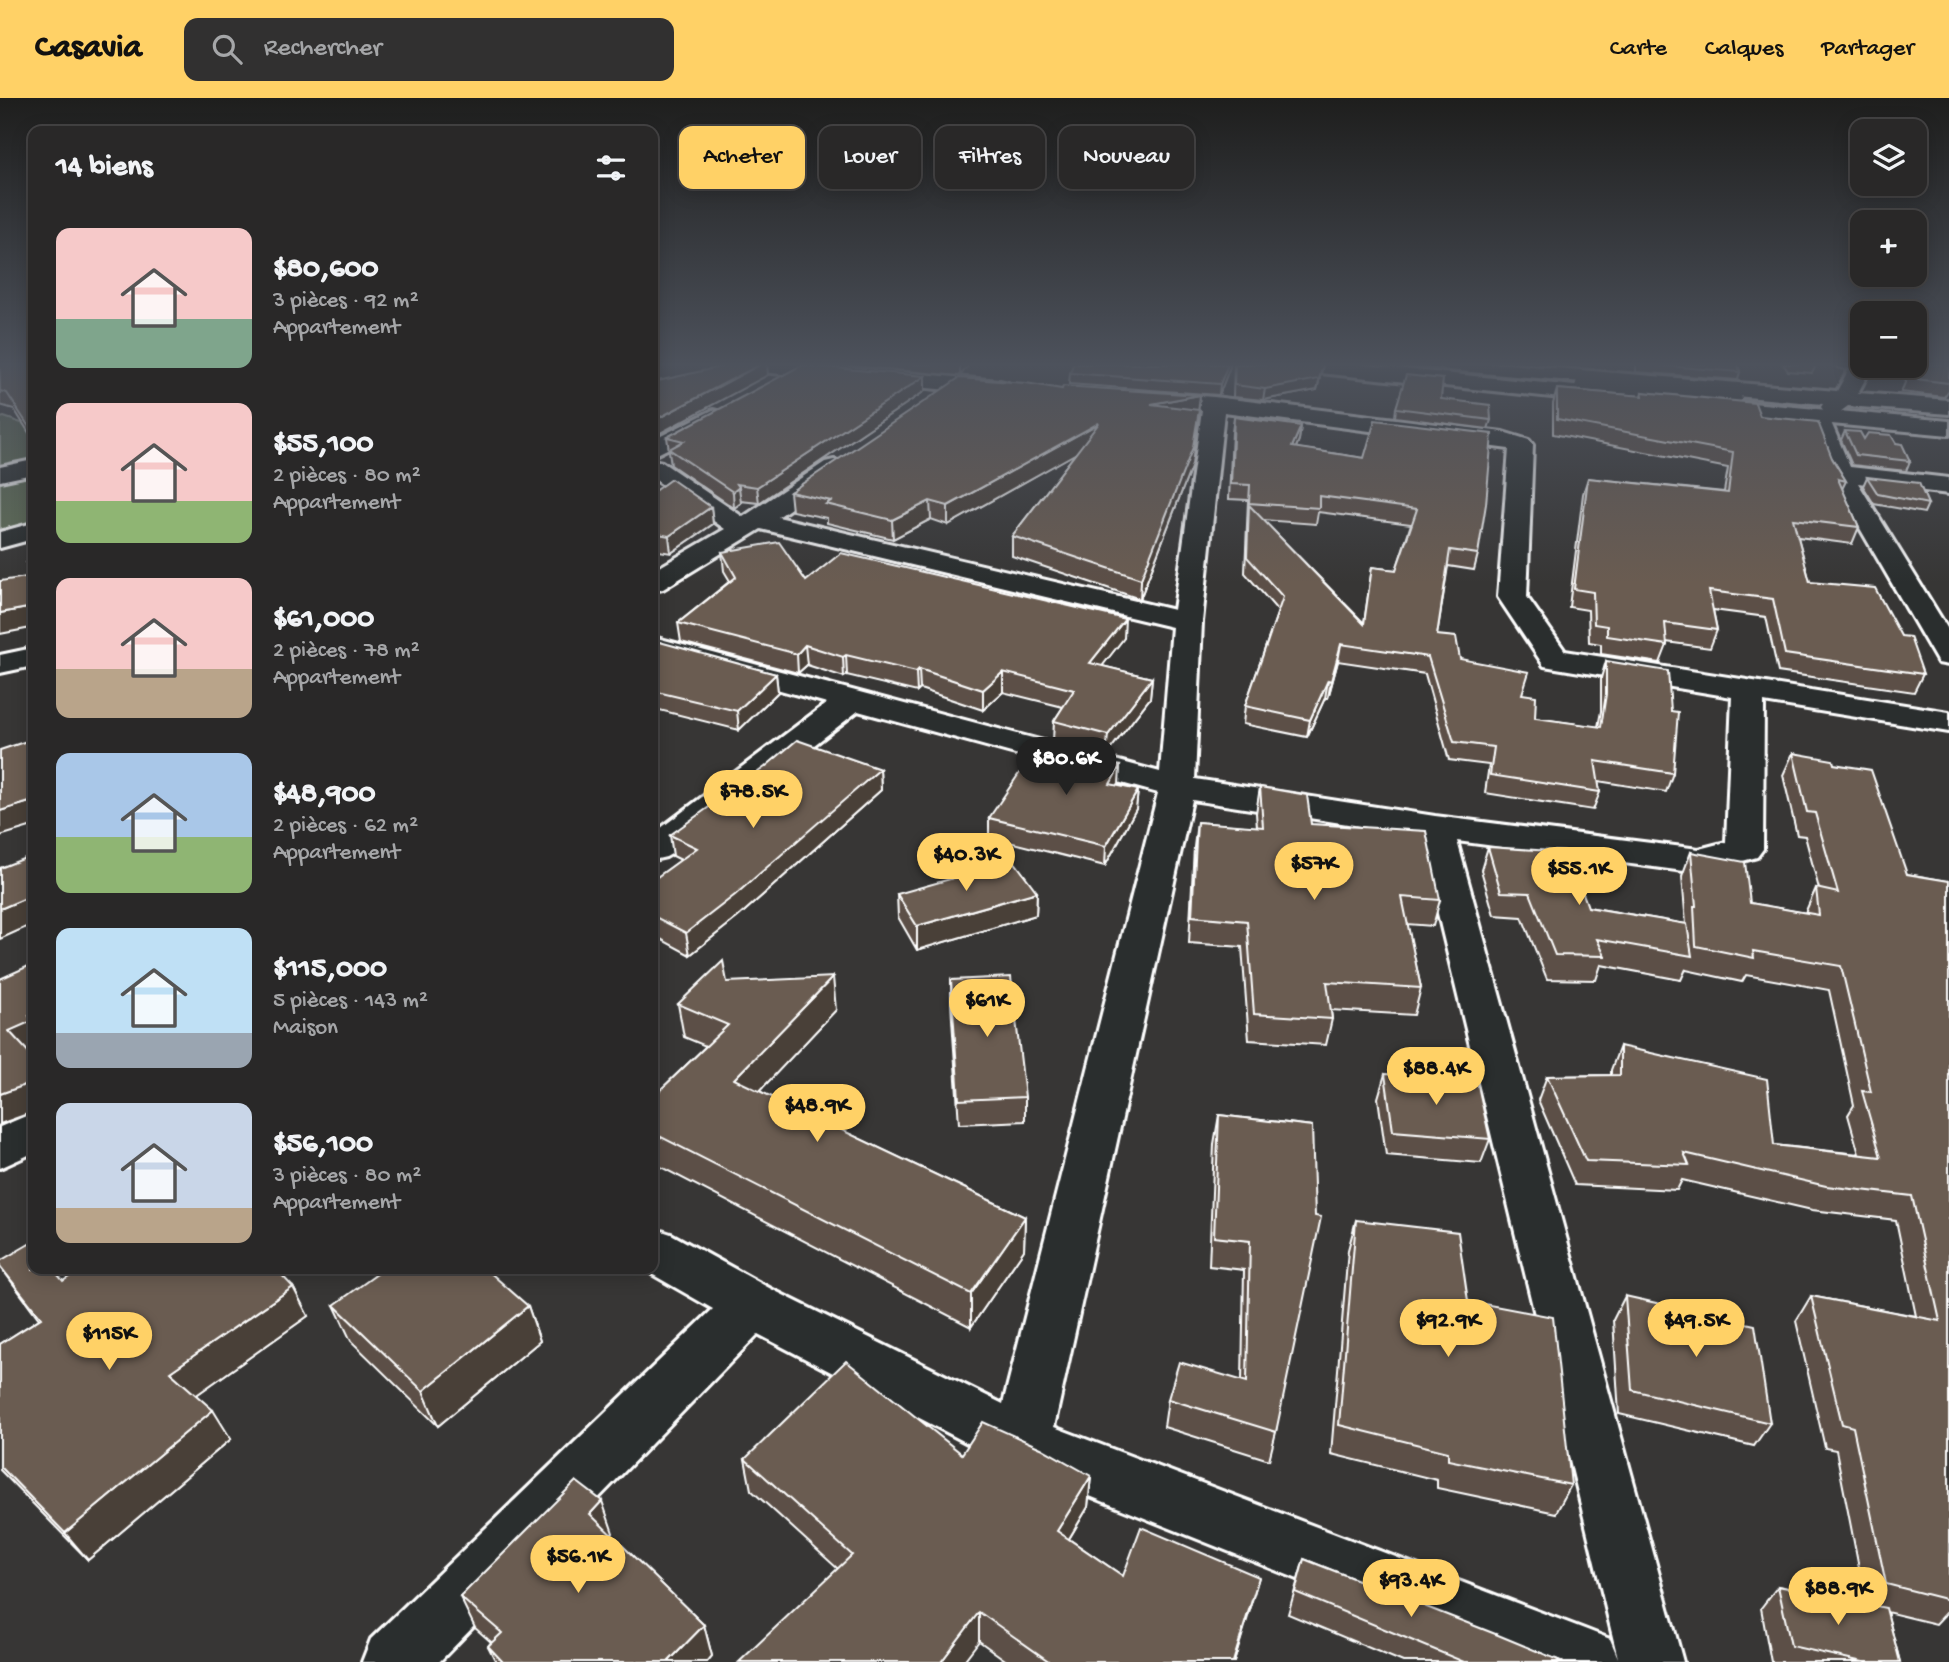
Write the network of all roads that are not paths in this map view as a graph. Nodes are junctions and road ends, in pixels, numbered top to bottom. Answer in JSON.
{"nodes":[{"id":1,"x":675,"y":437,"type":"edge"},
{"id":2,"x":1209,"y":437,"type":"edge"},
{"id":3,"x":1486,"y":437,"type":"edge"},
{"id":4,"x":1835,"y":437,"type":"edge"},
{"id":5,"x":658,"y":446,"type":"edge"},
{"id":6,"x":855,"y":453,"type":"edge"},
{"id":7,"x":28,"y":468,"type":"edge"},
{"id":8,"x":658,"y":470,"type":"edge"},
{"id":9,"x":1840,"y":473,"type":"junction"},
{"id":10,"x":2,"y":474,"type":"dead end"},
{"id":11,"x":1949,"y":486,"type":"edge"},
{"id":12,"x":750,"y":524,"type":"junction"},
{"id":13,"x":28,"y":532,"type":"edge"},
{"id":14,"x":0,"y":540,"type":"edge"},
{"id":15,"x":658,"y":580,"type":"edge"},
{"id":16,"x":1187,"y":622,"type":"junction"},
{"id":17,"x":658,"y":647,"type":"edge"},
{"id":18,"x":1949,"y":656,"type":"edge"},
{"id":19,"x":28,"y":658,"type":"edge"},
{"id":20,"x":0,"y":664,"type":"edge"},
{"id":21,"x":1748,"y":689,"type":"junction"},
{"id":22,"x":852,"y":700,"type":"junction"},
{"id":23,"x":1949,"y":722,"type":"edge"},
{"id":24,"x":1177,"y":787,"type":"junction"},
{"id":25,"x":1435,"y":827,"type":"junction"},
{"id":26,"x":658,"y":846,"type":"edge"},
{"id":27,"x":28,"y":1135,"type":"edge"},
{"id":28,"x":0,"y":1150,"type":"edge"},
{"id":29,"x":658,"y":1252,"type":"edge"},
{"id":30,"x":752,"y":1305,"type":"junction"},
{"id":31,"x":1022,"y":1442,"type":"junction"},
{"id":32,"x":394,"y":1662,"type":"edge"},
{"id":33,"x":1587,"y":1662,"type":"edge"},
{"id":34,"x":1651,"y":1662,"type":"edge"}],
"edges":[{"from":1,"to":5,"type":"street"},
{"from":2,"to":16,"type":"street"},
{"from":3,"to":21,"type":"street"},
{"from":4,"to":9,"type":"street"},
{"from":6,"to":12,"type":"street"},
{"from":7,"to":10,"type":"street"},
{"from":8,"to":12,"type":"street"},
{"from":9,"to":11,"type":"street"},
{"from":9,"to":18,"type":"street"},
{"from":12,"to":15,"type":"street"},
{"from":12,"to":16,"type":"street"},
{"from":13,"to":14,"type":"street"},
{"from":16,"to":24,"type":"street"},
{"from":17,"to":22,"type":"street"},
{"from":19,"to":20,"type":"street"},
{"from":21,"to":23,"type":"street"},
{"from":21,"to":25,"type":"street"},
{"from":22,"to":24,"type":"street"},
{"from":22,"to":26,"type":"street"},
{"from":24,"to":25,"type":"street"},
{"from":24,"to":31,"type":"street"},
{"from":25,"to":34,"type":"street"},
{"from":27,"to":28,"type":"street"},
{"from":29,"to":30,"type":"street"},
{"from":30,"to":31,"type":"street"},
{"from":30,"to":32,"type":"street"},
{"from":31,"to":33,"type":"street"}]}
